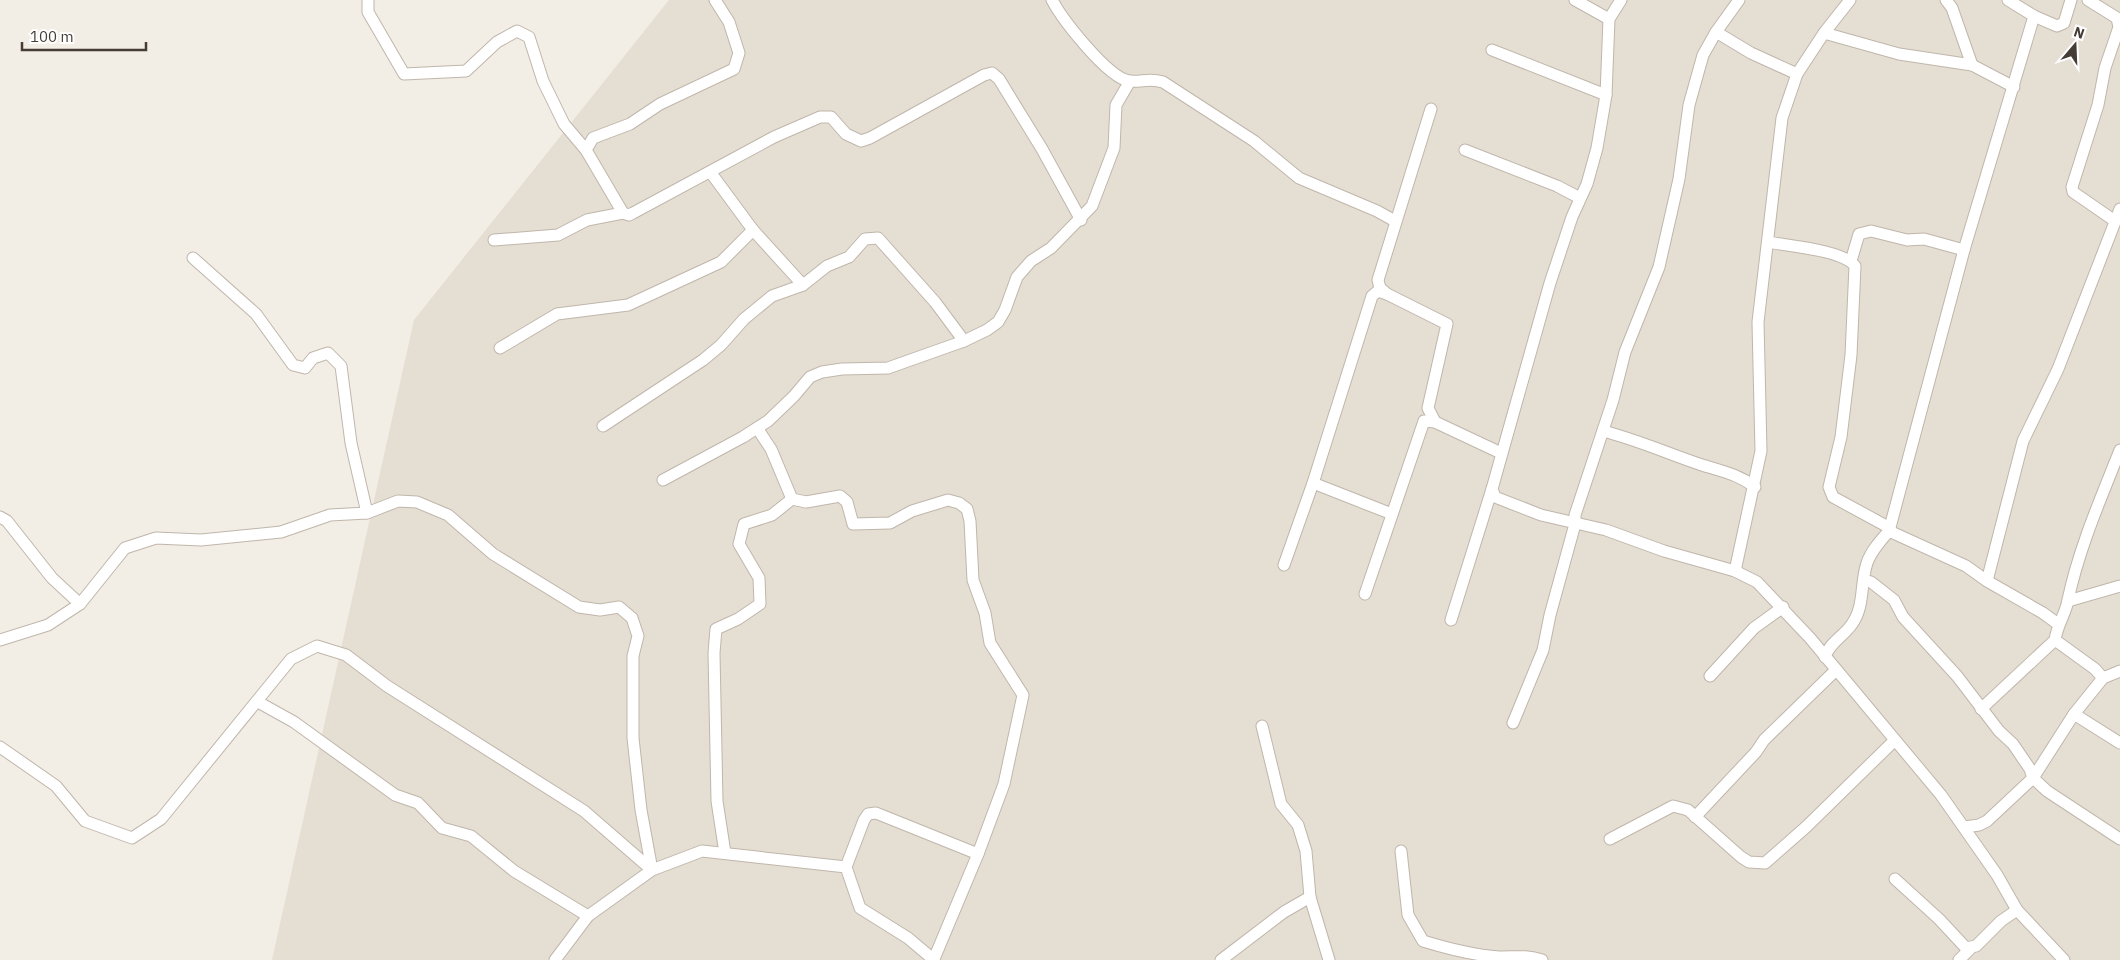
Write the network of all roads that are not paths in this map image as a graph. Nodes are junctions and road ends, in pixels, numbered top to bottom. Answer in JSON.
{"nodes":[{"id":1,"x":368,"y":0,"type":"edge"},
{"id":2,"x":715,"y":0,"type":"edge"},
{"id":3,"x":1052,"y":0,"type":"edge"},
{"id":4,"x":1575,"y":0,"type":"edge"},
{"id":5,"x":1621,"y":0,"type":"edge"},
{"id":6,"x":1739,"y":0,"type":"edge"},
{"id":7,"x":1850,"y":0,"type":"edge"},
{"id":8,"x":1946,"y":0,"type":"edge"},
{"id":9,"x":2008,"y":0,"type":"edge"},
{"id":10,"x":2071,"y":0,"type":"edge"},
{"id":11,"x":2088,"y":0,"type":"edge"},
{"id":12,"x":2034,"y":16,"type":"junction"},
{"id":13,"x":1609,"y":19,"type":"junction"},
{"id":14,"x":1716,"y":32,"type":"junction"},
{"id":15,"x":1824,"y":33,"type":"junction"},
{"id":16,"x":1492,"y":50,"type":"dead end"},
{"id":17,"x":1972,"y":65,"type":"junction"},
{"id":18,"x":1797,"y":74,"type":"junction"},
{"id":19,"x":1130,"y":81,"type":"junction"},
{"id":20,"x":2014,"y":87,"type":"junction"},
{"id":21,"x":1606,"y":95,"type":"junction"},
{"id":22,"x":1431,"y":109,"type":"dead end"},
{"id":23,"x":586,"y":150,"type":"junction"},
{"id":24,"x":1465,"y":150,"type":"dead end"},
{"id":25,"x":711,"y":173,"type":"junction"},
{"id":26,"x":1580,"y":198,"type":"junction"},
{"id":27,"x":2120,"y":209,"type":"edge"},
{"id":28,"x":624,"y":213,"type":"junction"},
{"id":29,"x":1081,"y":220,"type":"junction"},
{"id":30,"x":1395,"y":221,"type":"junction"},
{"id":31,"x":2115,"y":221,"type":"junction"},
{"id":32,"x":753,"y":230,"type":"junction"},
{"id":33,"x":494,"y":240,"type":"dead end"},
{"id":34,"x":1768,"y":242,"type":"junction"},
{"id":35,"x":1964,"y":250,"type":"junction"},
{"id":36,"x":193,"y":258,"type":"dead end"},
{"id":37,"x":1851,"y":261,"type":"junction"},
{"id":38,"x":803,"y":285,"type":"junction"},
{"id":39,"x":1387,"y":294,"type":"junction"},
{"id":40,"x":964,"y":341,"type":"junction"},
{"id":41,"x":500,"y":348,"type":"dead end"},
{"id":42,"x":1435,"y":422,"type":"junction"},
{"id":43,"x":603,"y":426,"type":"dead end"},
{"id":44,"x":757,"y":428,"type":"junction"},
{"id":45,"x":1604,"y":431,"type":"junction"},
{"id":46,"x":2120,"y":450,"type":"edge"},
{"id":47,"x":1502,"y":454,"type":"junction"},
{"id":48,"x":663,"y":480,"type":"dead end"},
{"id":49,"x":1313,"y":483,"type":"junction"},
{"id":50,"x":1755,"y":487,"type":"junction"},
{"id":51,"x":1492,"y":488,"type":"junction"},
{"id":52,"x":792,"y":499,"type":"junction"},
{"id":53,"x":367,"y":513,"type":"junction"},
{"id":54,"x":1392,"y":514,"type":"junction"},
{"id":55,"x":0,"y":517,"type":"edge"},
{"id":56,"x":1575,"y":524,"type":"junction"},
{"id":57,"x":1890,"y":529,"type":"junction"},
{"id":58,"x":1284,"y":566,"type":"dead end"},
{"id":59,"x":1735,"y":572,"type":"junction"},
{"id":60,"x":1864,"y":580,"type":"junction"},
{"id":61,"x":1987,"y":581,"type":"junction"},
{"id":62,"x":2120,"y":586,"type":"edge"},
{"id":63,"x":1365,"y":594,"type":"dead end"},
{"id":64,"x":2068,"y":601,"type":"junction"},
{"id":65,"x":80,"y":604,"type":"junction"},
{"id":66,"x":1783,"y":607,"type":"junction"},
{"id":67,"x":1451,"y":620,"type":"dead end"},
{"id":68,"x":2058,"y":624,"type":"junction"},
{"id":69,"x":0,"y":640,"type":"edge"},
{"id":70,"x":2055,"y":640,"type":"junction"},
{"id":71,"x":1825,"y":657,"type":"junction"},
{"id":72,"x":1836,"y":670,"type":"junction"},
{"id":73,"x":2120,"y":671,"type":"edge"},
{"id":74,"x":1710,"y":676,"type":"dead end"},
{"id":75,"x":2103,"y":678,"type":"junction"},
{"id":76,"x":258,"y":702,"type":"junction"},
{"id":77,"x":1981,"y":709,"type":"junction"},
{"id":78,"x":2074,"y":714,"type":"junction"},
{"id":79,"x":1513,"y":723,"type":"dead end"},
{"id":80,"x":1262,"y":726,"type":"dead end"},
{"id":81,"x":1894,"y":741,"type":"junction"},
{"id":82,"x":2120,"y":742,"type":"edge"},
{"id":83,"x":0,"y":747,"type":"edge"},
{"id":84,"x":2032,"y":778,"type":"junction"},
{"id":85,"x":1695,"y":817,"type":"junction"},
{"id":86,"x":1966,"y":827,"type":"junction"},
{"id":87,"x":1610,"y":839,"type":"dead end"},
{"id":88,"x":2120,"y":839,"type":"edge"},
{"id":89,"x":1402,"y":851,"type":"dead end"},
{"id":90,"x":725,"y":853,"type":"junction"},
{"id":91,"x":978,"y":854,"type":"junction"},
{"id":92,"x":846,"y":867,"type":"junction"},
{"id":93,"x":652,"y":870,"type":"junction"},
{"id":94,"x":1895,"y":879,"type":"dead end"},
{"id":95,"x":1310,"y":897,"type":"junction"},
{"id":96,"x":2017,"y":910,"type":"junction"},
{"id":97,"x":588,"y":916,"type":"junction"},
{"id":98,"x":1970,"y":949,"type":"junction"},
{"id":99,"x":1500,"y":958,"type":"edge"},
{"id":100,"x":556,"y":960,"type":"edge"},
{"id":101,"x":934,"y":960,"type":"edge"},
{"id":102,"x":1221,"y":960,"type":"edge"},
{"id":103,"x":1329,"y":960,"type":"edge"},
{"id":104,"x":1542,"y":960,"type":"edge"},
{"id":105,"x":1958,"y":960,"type":"edge"},
{"id":106,"x":2064,"y":960,"type":"edge"}],
"edges":[{"from":1,"to":23,"type":"street"},
{"from":2,"to":23,"type":"street"},
{"from":3,"to":19,"type":"street"},
{"from":4,"to":13,"type":"street"},
{"from":5,"to":13,"type":"street"},
{"from":6,"to":14,"type":"street"},
{"from":7,"to":15,"type":"street"},
{"from":8,"to":17,"type":"street"},
{"from":9,"to":12,"type":"street"},
{"from":10,"to":12,"type":"street"},
{"from":11,"to":31,"type":"street"},
{"from":12,"to":20,"type":"street"},
{"from":13,"to":21,"type":"street"},
{"from":14,"to":18,"type":"street"},
{"from":14,"to":45,"type":"street"},
{"from":15,"to":17,"type":"street"},
{"from":15,"to":18,"type":"street"},
{"from":16,"to":21,"type":"street"},
{"from":17,"to":20,"type":"street"},
{"from":18,"to":34,"type":"street"},
{"from":19,"to":29,"type":"street"},
{"from":19,"to":30,"type":"street"},
{"from":20,"to":35,"type":"street"},
{"from":21,"to":26,"type":"street"},
{"from":22,"to":30,"type":"street"},
{"from":23,"to":28,"type":"street"},
{"from":24,"to":26,"type":"street"},
{"from":25,"to":28,"type":"street"},
{"from":25,"to":29,"type":"street"},
{"from":25,"to":32,"type":"street"},
{"from":26,"to":47,"type":"street"},
{"from":27,"to":31,"type":"street"},
{"from":28,"to":33,"type":"street"},
{"from":29,"to":40,"type":"street"},
{"from":30,"to":39,"type":"street"},
{"from":31,"to":61,"type":"street"},
{"from":32,"to":38,"type":"street"},
{"from":32,"to":41,"type":"street"},
{"from":34,"to":37,"type":"street"},
{"from":34,"to":50,"type":"street"},
{"from":35,"to":37,"type":"street"},
{"from":35,"to":57,"type":"street"},
{"from":36,"to":53,"type":"street"},
{"from":37,"to":57,"type":"street"},
{"from":38,"to":40,"type":"street"},
{"from":38,"to":43,"type":"street"},
{"from":39,"to":42,"type":"street"},
{"from":39,"to":49,"type":"street"},
{"from":40,"to":44,"type":"street"},
{"from":42,"to":47,"type":"street"},
{"from":42,"to":54,"type":"street"},
{"from":44,"to":48,"type":"street"},
{"from":44,"to":52,"type":"street"},
{"from":45,"to":50,"type":"street"},
{"from":45,"to":56,"type":"street"},
{"from":46,"to":64,"type":"street"},
{"from":47,"to":51,"type":"street"},
{"from":49,"to":54,"type":"street"},
{"from":49,"to":58,"type":"street"},
{"from":50,"to":59,"type":"street"},
{"from":51,"to":56,"type":"street"},
{"from":51,"to":67,"type":"street"},
{"from":52,"to":90,"type":"street"},
{"from":52,"to":91,"type":"street"},
{"from":53,"to":65,"type":"street"},
{"from":53,"to":93,"type":"street"},
{"from":54,"to":63,"type":"street"},
{"from":55,"to":65,"type":"street"},
{"from":56,"to":59,"type":"street"},
{"from":56,"to":79,"type":"street"},
{"from":57,"to":60,"type":"street"},
{"from":57,"to":61,"type":"street"},
{"from":59,"to":66,"type":"street"},
{"from":60,"to":71,"type":"street"},
{"from":60,"to":77,"type":"street"},
{"from":61,"to":68,"type":"street"},
{"from":62,"to":64,"type":"street"},
{"from":64,"to":68,"type":"street"},
{"from":65,"to":69,"type":"street"},
{"from":66,"to":71,"type":"street"},
{"from":66,"to":74,"type":"street"},
{"from":68,"to":70,"type":"street"},
{"from":70,"to":75,"type":"street"},
{"from":70,"to":77,"type":"street"},
{"from":71,"to":72,"type":"street"},
{"from":72,"to":81,"type":"street"},
{"from":72,"to":85,"type":"street"},
{"from":73,"to":75,"type":"street"},
{"from":75,"to":78,"type":"street"},
{"from":76,"to":83,"type":"street"},
{"from":76,"to":93,"type":"street"},
{"from":76,"to":97,"type":"street"},
{"from":77,"to":84,"type":"street"},
{"from":78,"to":82,"type":"street"},
{"from":78,"to":84,"type":"street"},
{"from":80,"to":95,"type":"street"},
{"from":81,"to":85,"type":"street"},
{"from":81,"to":86,"type":"street"},
{"from":84,"to":86,"type":"street"},
{"from":84,"to":88,"type":"street"},
{"from":85,"to":87,"type":"street"},
{"from":86,"to":96,"type":"street"},
{"from":89,"to":99,"type":"street"},
{"from":90,"to":92,"type":"street"},
{"from":90,"to":93,"type":"street"},
{"from":91,"to":92,"type":"street"},
{"from":91,"to":101,"type":"street"},
{"from":92,"to":101,"type":"street"},
{"from":93,"to":97,"type":"street"},
{"from":94,"to":98,"type":"street"},
{"from":95,"to":102,"type":"street"},
{"from":95,"to":103,"type":"street"},
{"from":96,"to":98,"type":"street"},
{"from":96,"to":106,"type":"street"},
{"from":97,"to":100,"type":"street"},
{"from":98,"to":105,"type":"street"},
{"from":99,"to":104,"type":"street"}]}
